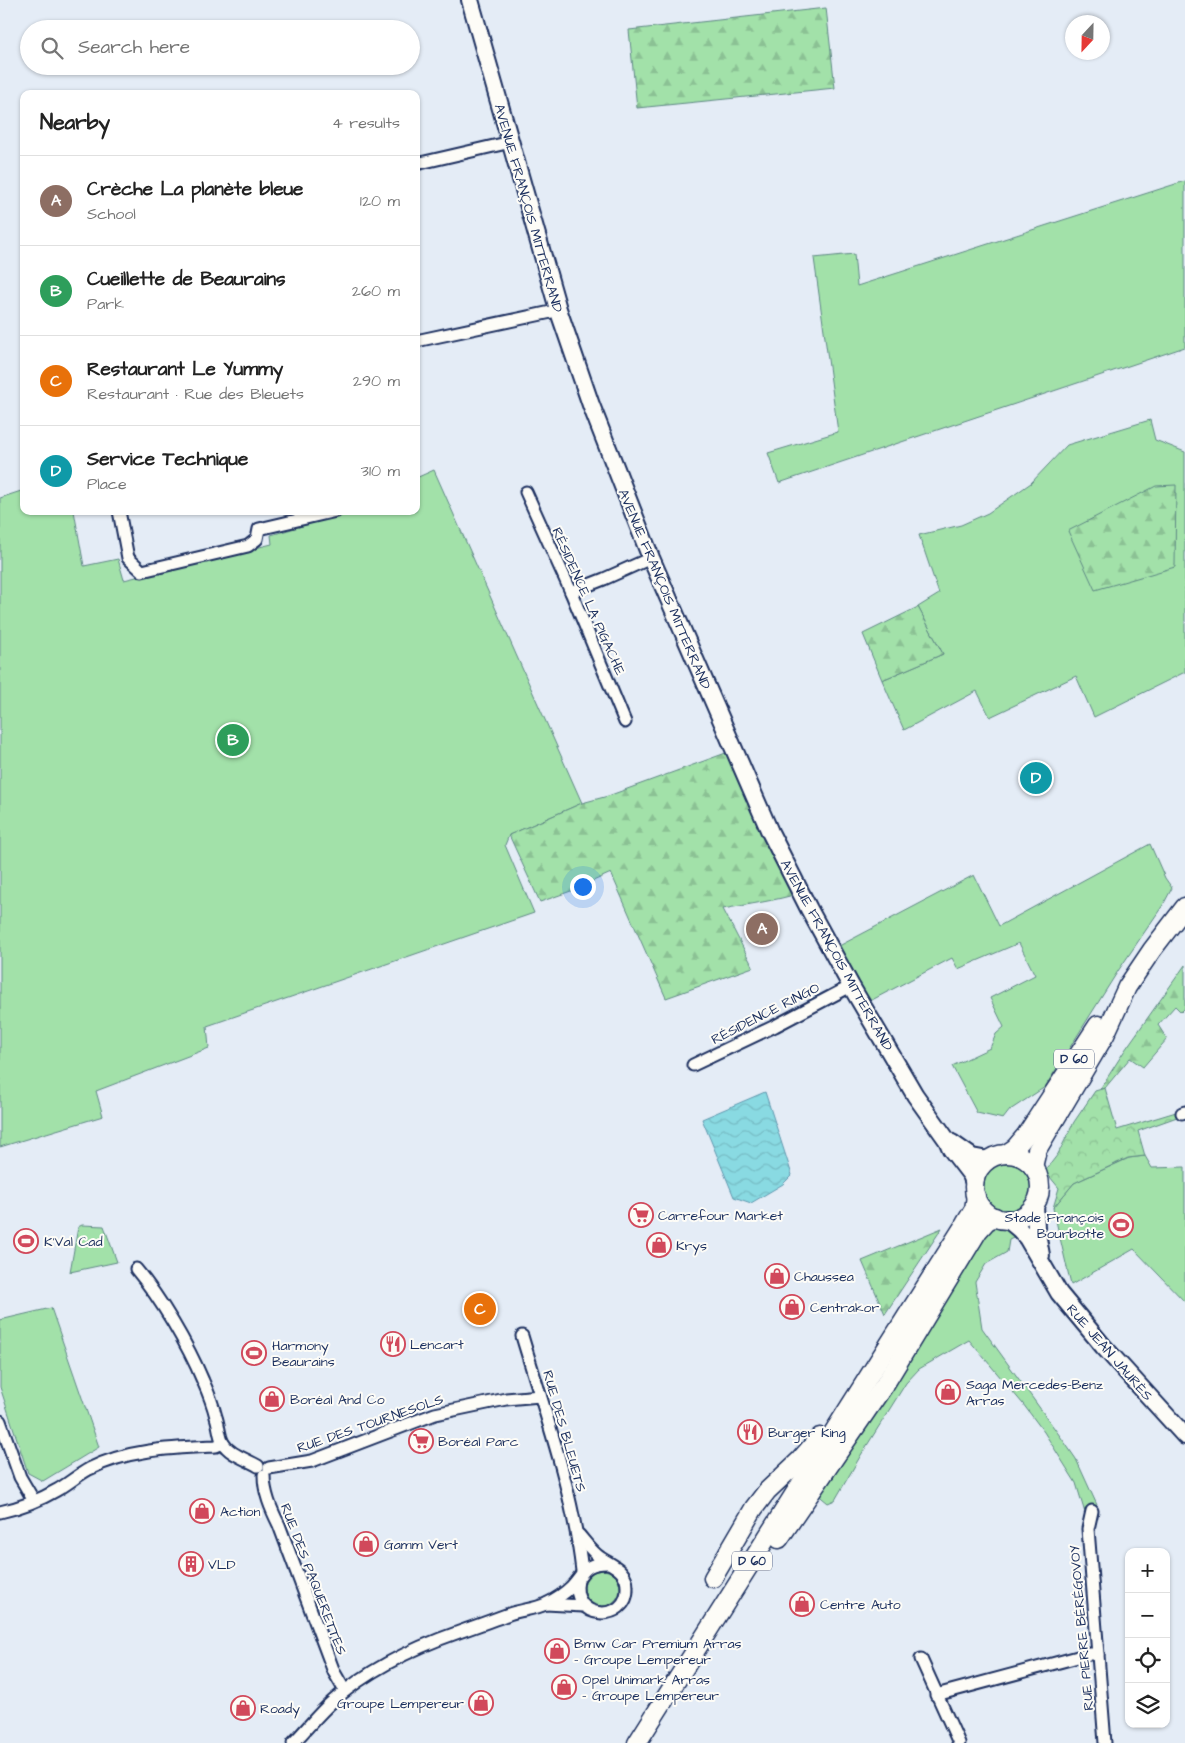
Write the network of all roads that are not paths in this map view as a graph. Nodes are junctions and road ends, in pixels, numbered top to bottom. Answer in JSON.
{"nodes":[{"id":1,"x":470,"y":0,"type":"edge"},
{"id":2,"x":511,"y":142,"type":"junction"},
{"id":3,"x":420,"y":163,"type":"edge"},
{"id":4,"x":558,"y":309,"type":"junction"},
{"id":5,"x":420,"y":340,"type":"edge"},
{"id":6,"x":526,"y":492,"type":"dead end"},
{"id":7,"x":120,"y":515,"type":"edge"},
{"id":8,"x":319,"y":515,"type":"edge"},
{"id":9,"x":651,"y":558,"type":"junction"},
{"id":10,"x":571,"y":592,"type":"junction"},
{"id":11,"x":625,"y":722,"type":"dead end"},
{"id":12,"x":1185,"y":908,"type":"edge"},
{"id":13,"x":851,"y":986,"type":"junction"},
{"id":14,"x":1128,"y":988,"type":"junction"},
{"id":15,"x":693,"y":1066,"type":"dead end"},
{"id":16,"x":947,"y":1140,"type":"junction"},
{"id":17,"x":1006,"y":1154,"type":"junction"},
{"id":18,"x":988,"y":1160,"type":"junction"},
{"id":19,"x":1033,"y":1167,"type":"junction"},
{"id":20,"x":975,"y":1190,"type":"junction"},
{"id":21,"x":1035,"y":1204,"type":"junction"},
{"id":22,"x":1001,"y":1218,"type":"junction"},
{"id":23,"x":1042,"y":1262,"type":"junction"},
{"id":24,"x":136,"y":1269,"type":"dead end"},
{"id":25,"x":522,"y":1336,"type":"dead end"},
{"id":26,"x":867,"y":1378,"type":"junction"},
{"id":27,"x":540,"y":1396,"type":"junction"},
{"id":28,"x":0,"y":1421,"type":"edge"},
{"id":29,"x":1185,"y":1436,"type":"edge"},
{"id":30,"x":223,"y":1443,"type":"junction"},
{"id":31,"x":264,"y":1469,"type":"junction"},
{"id":32,"x":34,"y":1501,"type":"junction"},
{"id":33,"x":0,"y":1512,"type":"edge"},
{"id":34,"x":1092,"y":1512,"type":"dead end"},
{"id":35,"x":578,"y":1534,"type":"junction"},
{"id":36,"x":607,"y":1563,"type":"junction"},
{"id":37,"x":580,"y":1576,"type":"junction"},
{"id":38,"x":713,"y":1578,"type":"dead end"},
{"id":39,"x":546,"y":1604,"type":"junction"},
{"id":40,"x":584,"y":1606,"type":"junction"},
{"id":41,"x":1098,"y":1654,"type":"junction"},
{"id":42,"x":921,"y":1659,"type":"dead end"},
{"id":43,"x":346,"y":1691,"type":"junction"},
{"id":44,"x":936,"y":1695,"type":"junction"},
{"id":45,"x":294,"y":1743,"type":"edge"},
{"id":46,"x":637,"y":1743,"type":"edge"},
{"id":47,"x":648,"y":1743,"type":"edge"},
{"id":48,"x":959,"y":1743,"type":"edge"},
{"id":49,"x":1105,"y":1743,"type":"edge"}],
"edges":[{"from":1,"to":2,"type":"main road","name":"AVENUE FRANÇOIS MITTERRAND"},
{"from":2,"to":3,"type":"street"},
{"from":2,"to":4,"type":"main road","name":"AVENUE FRANÇOIS MITTERRAND"},
{"from":4,"to":5,"type":"street"},
{"from":4,"to":9,"type":"main road","name":"AVENUE FRANÇOIS MITTERRAND"},
{"from":6,"to":10,"type":"street","name":"RÉSIDENCE LA PIGACHE"},
{"from":7,"to":8,"type":"street"},
{"from":9,"to":10,"type":"street"},
{"from":9,"to":13,"type":"main road","name":"AVENUE FRANÇOIS MITTERRAND"},
{"from":10,"to":11,"type":"street","name":"RÉSIDENCE LA PIGACHE"},
{"from":12,"to":14,"type":"main road","number":"D 60"},
{"from":13,"to":15,"type":"street","name":"RÉSIDENCE RINGO"},
{"from":13,"to":16,"type":"main road","name":"AVENUE FRANÇOIS MITTERRAND"},
{"from":14,"to":17,"type":"main road","number":"D 60"},
{"from":14,"to":19,"type":"main road","number":"D 60"},
{"from":16,"to":18,"type":"main road"},
{"from":16,"to":20,"type":"main road","name":"AVENUE FRANÇOIS MITTERRAND"},
{"from":17,"to":18,"type":"main road"},
{"from":17,"to":19,"type":"main road"},
{"from":18,"to":20,"type":"main road"},
{"from":19,"to":21,"type":"main road"},
{"from":20,"to":22,"type":"main road"},
{"from":20,"to":26,"type":"main road","number":"D 60"},
{"from":21,"to":22,"type":"main road"},
{"from":21,"to":23,"type":"main road"},
{"from":22,"to":23,"type":"main road"},
{"from":22,"to":47,"type":"main road","number":"D 60"},
{"from":23,"to":29,"type":"main road","name":"RUE JEAN JAURÈS"},
{"from":24,"to":30,"type":"street"},
{"from":25,"to":27,"type":"street","name":"RUE DES BLEUETS"},
{"from":26,"to":38,"type":"main road"},
{"from":26,"to":46,"type":"main road","number":"D 60"},
{"from":27,"to":31,"type":"street","name":"RUE DES TOURNESOLS"},
{"from":27,"to":35,"type":"street","name":"RUE DES BLEUETS"},
{"from":28,"to":32,"type":"street"},
{"from":30,"to":31,"type":"street"},
{"from":30,"to":32,"type":"street"},
{"from":31,"to":43,"type":"street","name":"RUE DES PAQUERETTES"},
{"from":32,"to":33,"type":"street"},
{"from":34,"to":41,"type":"street","name":"RUE PIERRE BÉRÉGOVOY"},
{"from":35,"to":36,"type":"street"},
{"from":35,"to":37,"type":"street","name":"RUE DES BLEUETS"},
{"from":36,"to":37,"type":"street"},
{"from":36,"to":40,"type":"street"},
{"from":37,"to":39,"type":"street"},
{"from":37,"to":40,"type":"street"},
{"from":39,"to":40,"type":"street"},
{"from":39,"to":43,"type":"street"},
{"from":41,"to":44,"type":"street"},
{"from":41,"to":49,"type":"street","name":"RUE PIERRE BÉRÉGOVOY"},
{"from":42,"to":44,"type":"street"},
{"from":43,"to":45,"type":"street"},
{"from":44,"to":48,"type":"street"}]}
